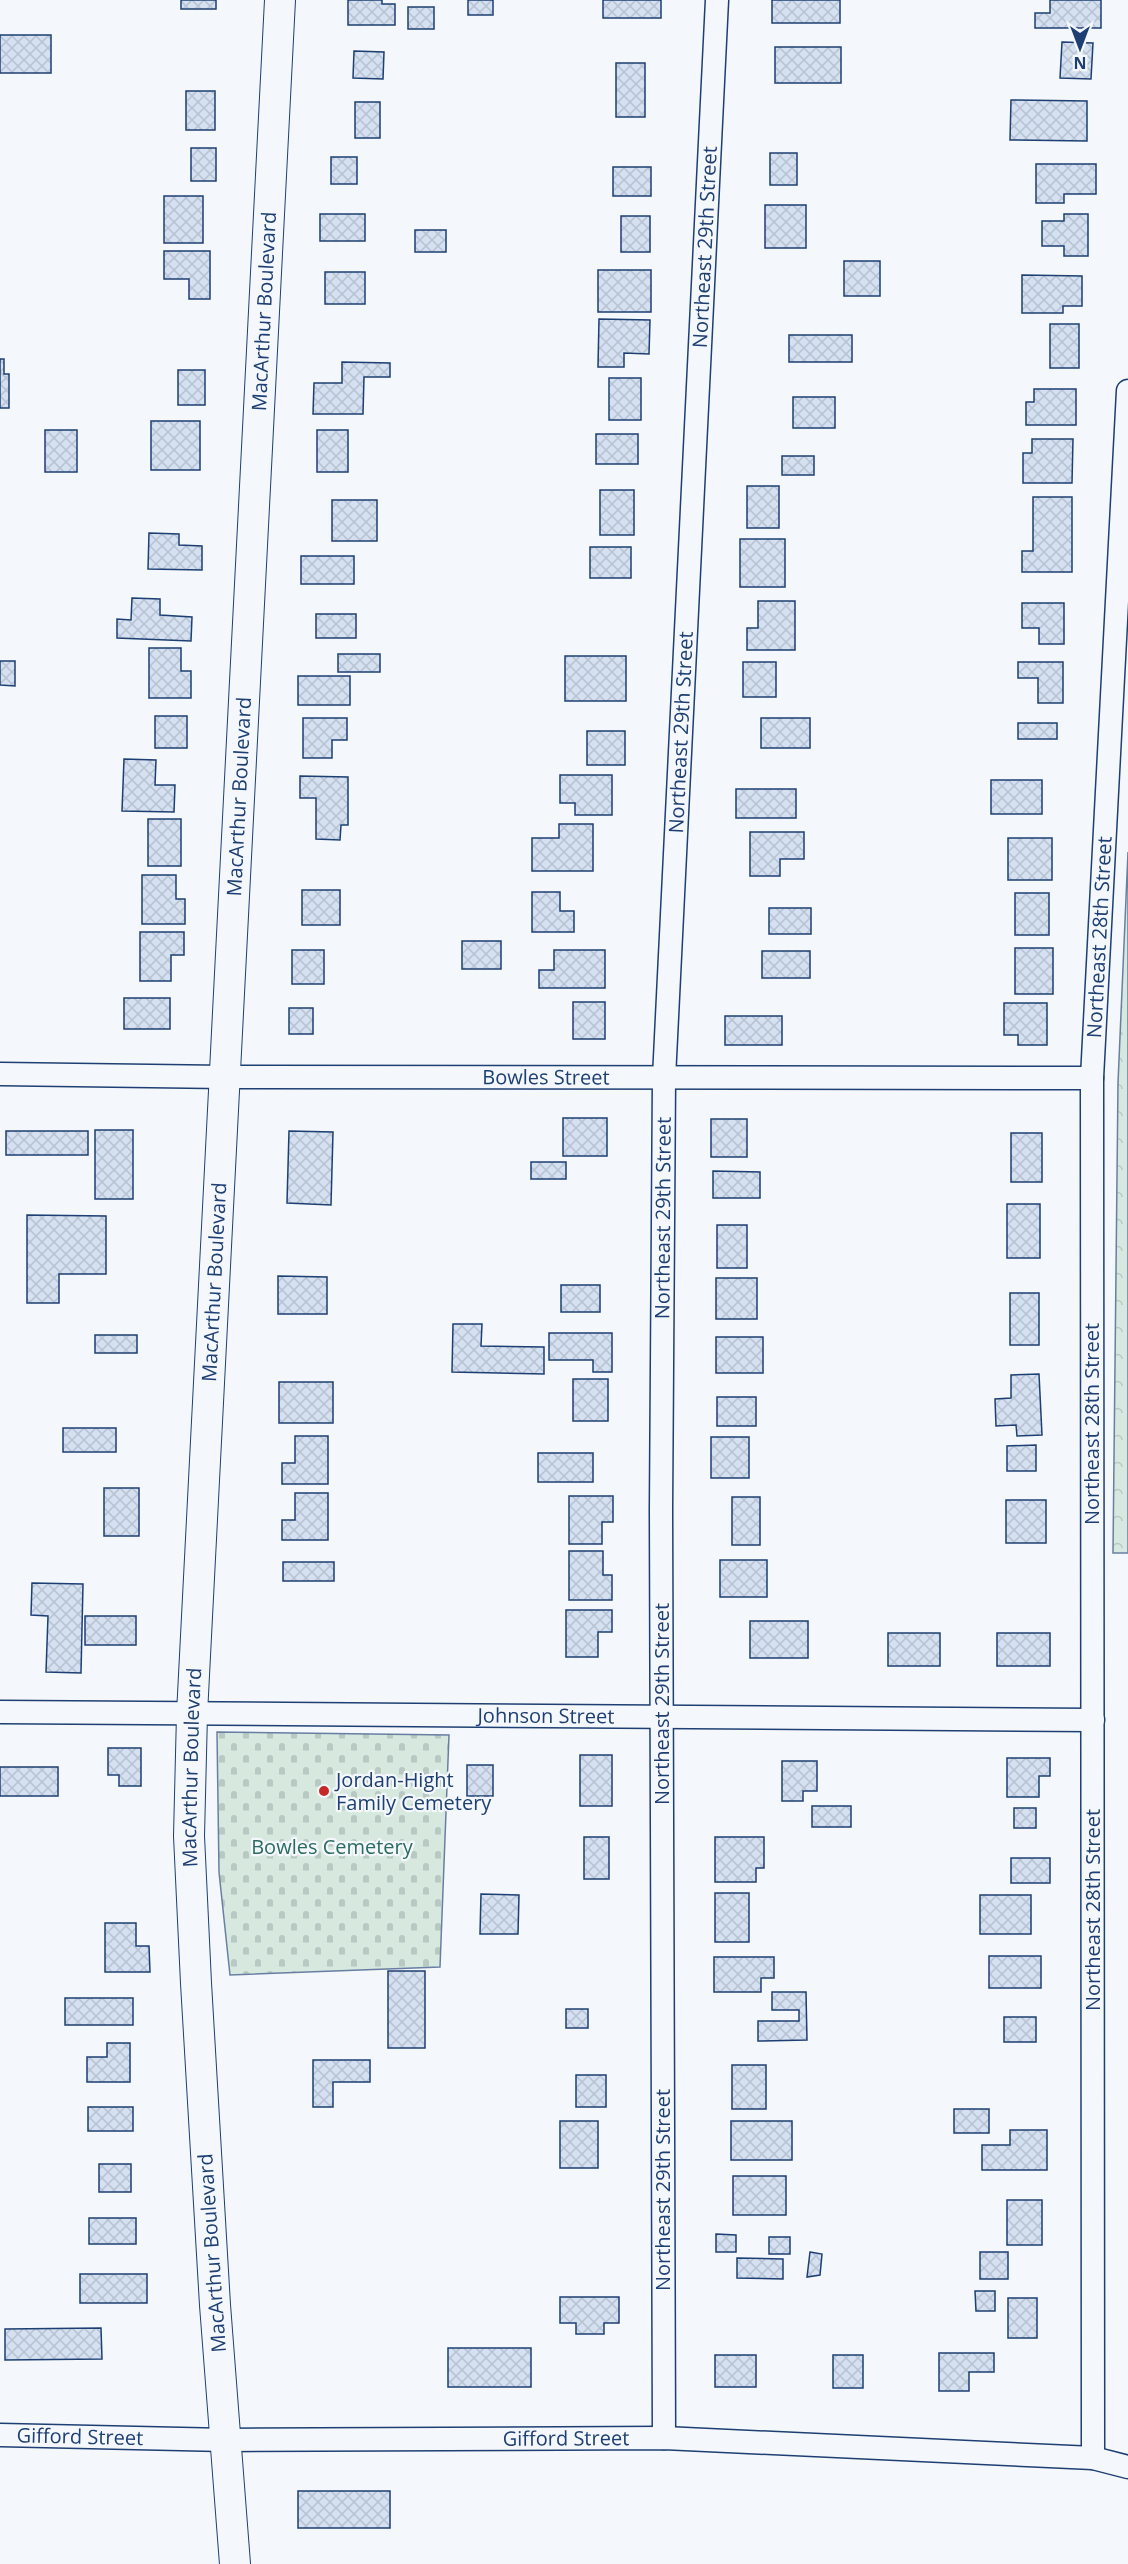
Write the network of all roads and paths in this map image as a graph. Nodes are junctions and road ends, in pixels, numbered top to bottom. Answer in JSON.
{"nodes":[{"id":1,"x":280,"y":0,"type":"edge"},
{"id":2,"x":717,"y":0,"type":"edge"},
{"id":3,"x":1128,"y":391,"type":"edge"},
{"id":4,"x":1118,"y":743,"type":"edge"},
{"id":5,"x":0,"y":1074,"type":"edge"},
{"id":6,"x":225,"y":1077,"type":"junction"},
{"id":7,"x":663,"y":1078,"type":"junction"},
{"id":8,"x":1092,"y":1078,"type":"junction"},
{"id":9,"x":0,"y":1712,"type":"edge"},
{"id":10,"x":192,"y":1714,"type":"junction"},
{"id":11,"x":662,"y":1715,"type":"junction"},
{"id":12,"x":1093,"y":1720,"type":"junction"},
{"id":13,"x":0,"y":2435,"type":"edge"},
{"id":14,"x":664,"y":2438,"type":"junction"},
{"id":15,"x":226,"y":2440,"type":"junction"},
{"id":16,"x":1093,"y":2458,"type":"junction"},
{"id":17,"x":1128,"y":2467,"type":"edge"},
{"id":18,"x":235,"y":2564,"type":"edge"}],
"edges":[{"from":1,"to":6,"type":"main road","name":"MacArthur Boulevard"},
{"from":2,"to":7,"type":"street","name":"Northeast 29th Street"},
{"from":3,"to":4,"type":"street","name":"Northeast 28th Street"},
{"from":4,"to":8,"type":"street","name":"Northeast 28th Street"},
{"from":5,"to":6,"type":"street","name":"Bowles Street"},
{"from":6,"to":7,"type":"street","name":"Bowles Street"},
{"from":6,"to":10,"type":"main road","name":"MacArthur Boulevard"},
{"from":7,"to":8,"type":"street","name":"Bowles Street"},
{"from":7,"to":11,"type":"street","name":"Northeast 29th Street"},
{"from":8,"to":12,"type":"street","name":"Northeast 28th Street"},
{"from":9,"to":10,"type":"street","name":"Johnson Street"},
{"from":10,"to":11,"type":"street","name":"Johnson Street"},
{"from":10,"to":15,"type":"main road","name":"MacArthur Boulevard"},
{"from":11,"to":12,"type":"street","name":"Johnson Street"},
{"from":11,"to":14,"type":"street","name":"Northeast 29th Street"},
{"from":12,"to":16,"type":"street","name":"Northeast 28th Street"},
{"from":13,"to":15,"type":"street","name":"Gifford Street"},
{"from":14,"to":15,"type":"street","name":"Gifford Street"},
{"from":14,"to":16,"type":"street","name":"Gifford Street"},
{"from":15,"to":18,"type":"main road","name":"MacArthur Boulevard"},
{"from":16,"to":17,"type":"street","name":"Gifford Street"}]}
